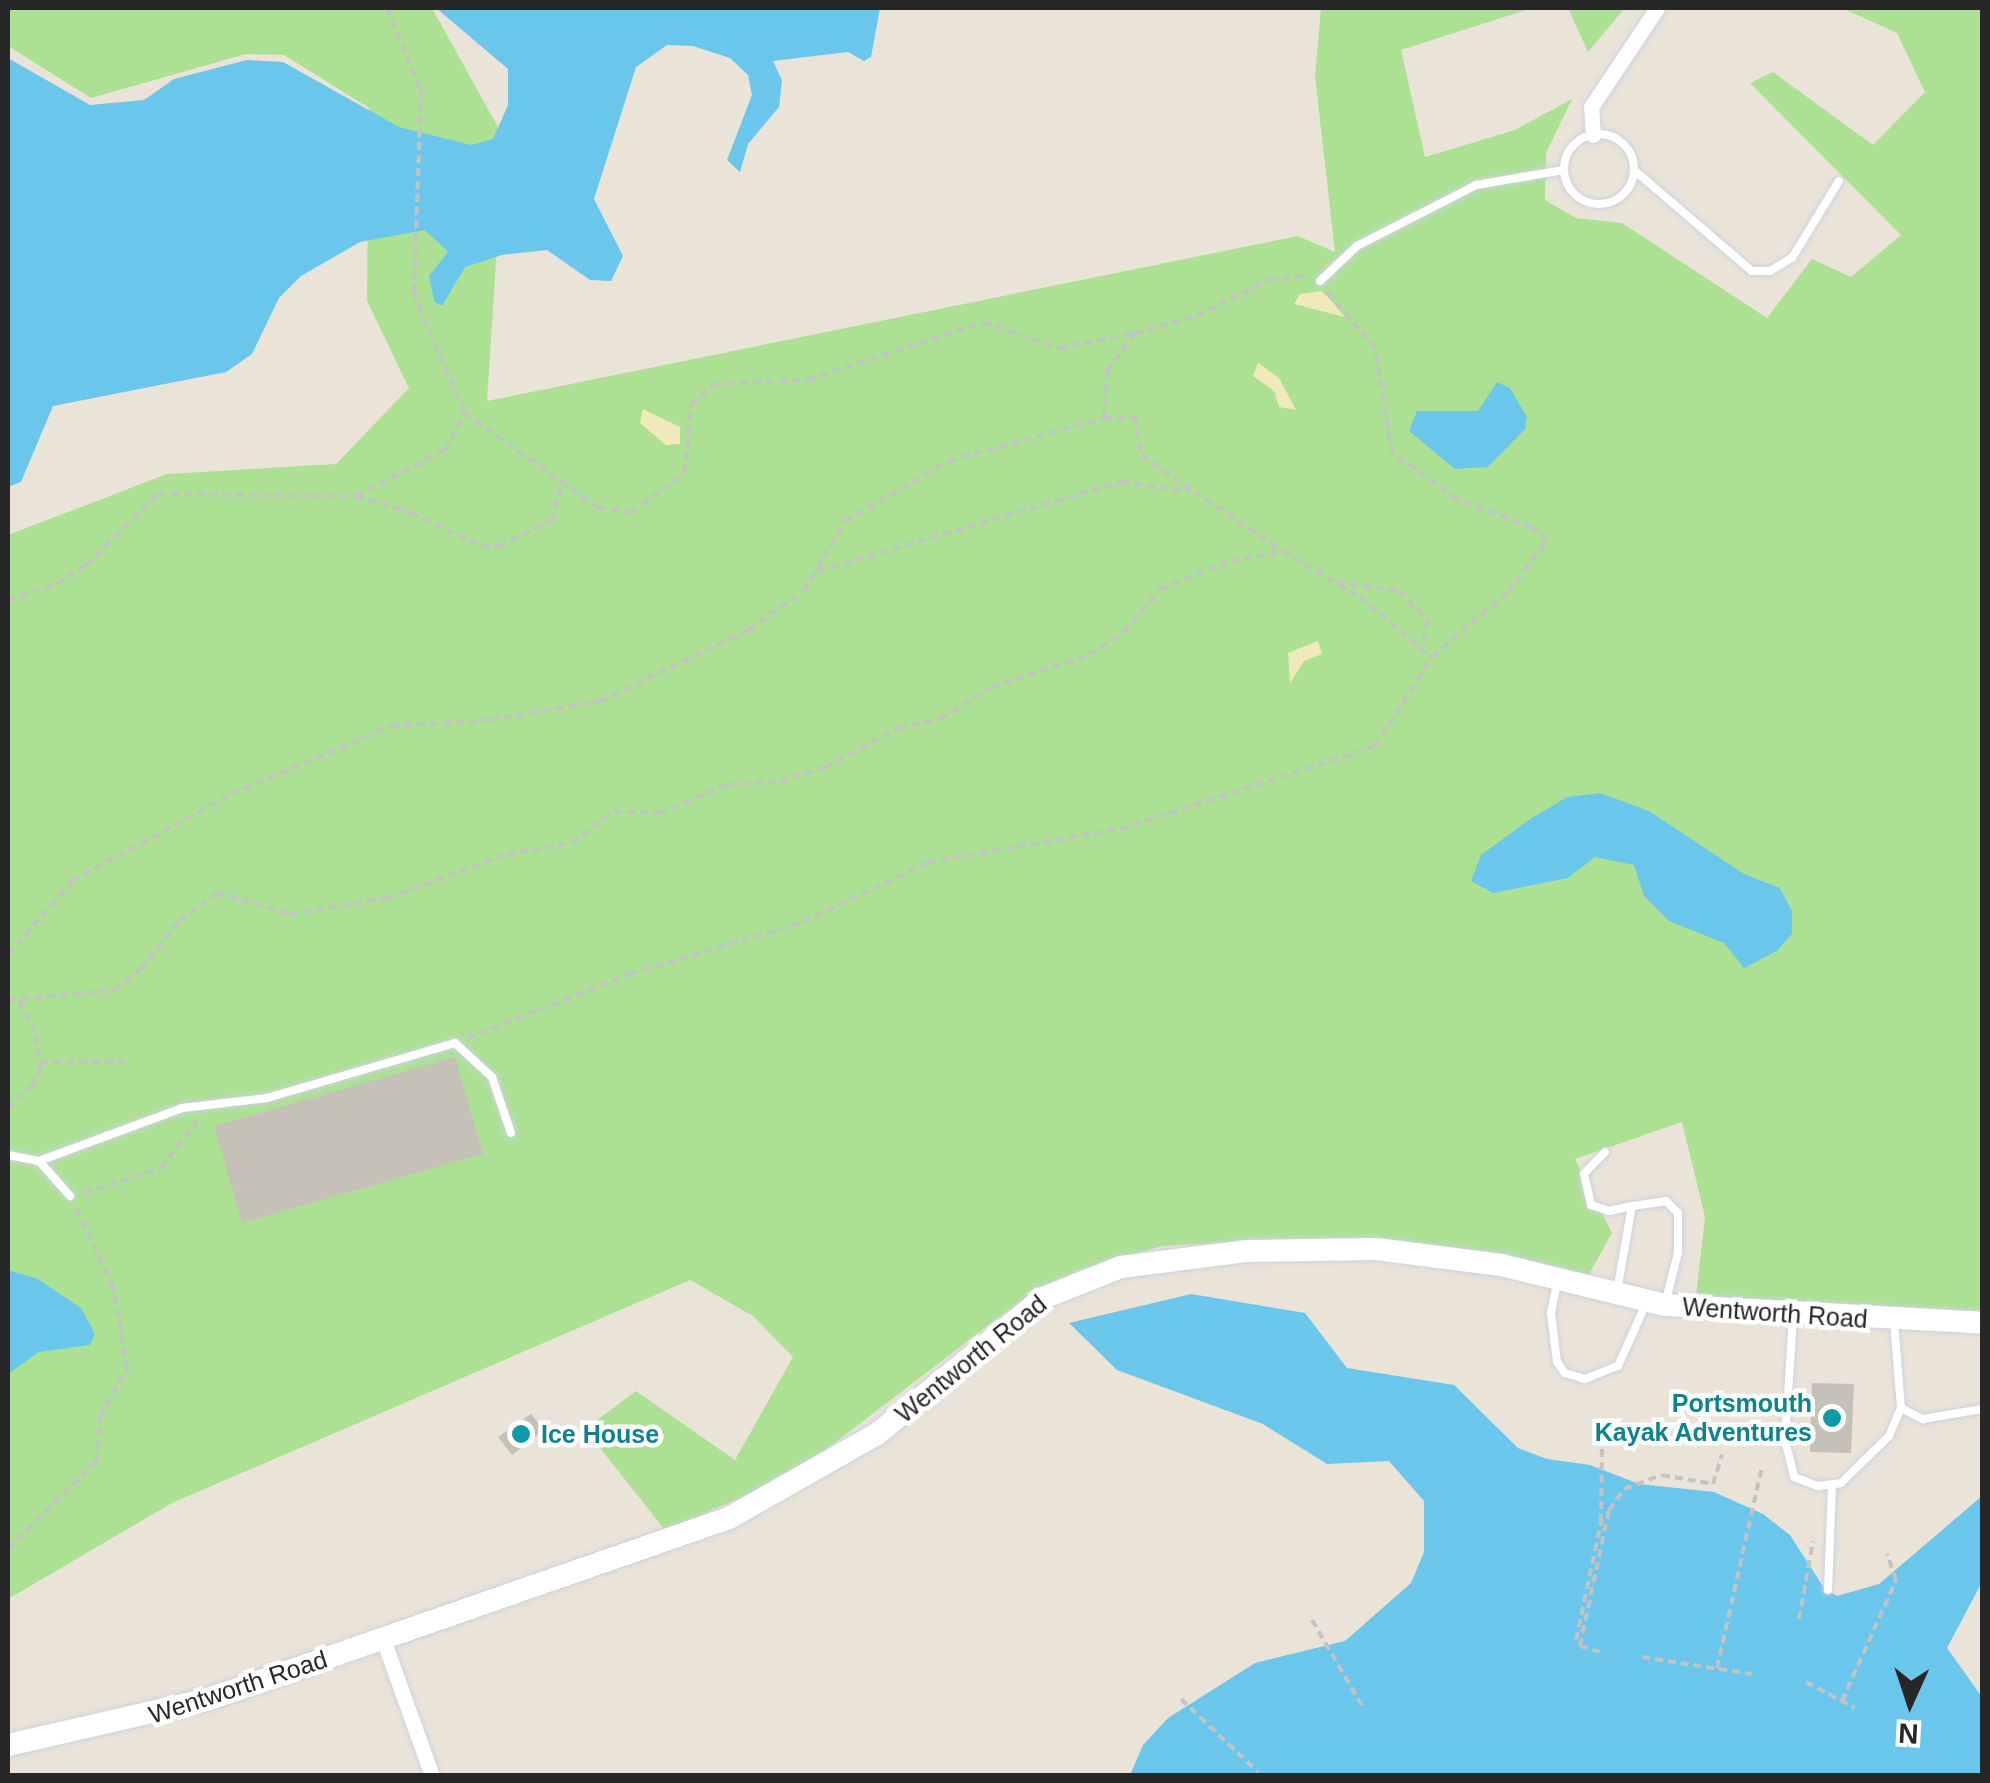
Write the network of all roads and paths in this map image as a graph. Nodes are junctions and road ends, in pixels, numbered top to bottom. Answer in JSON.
{"nodes":[{"id":1,"x":387,"y":8,"type":"edge"},
{"id":2,"x":1657,"y":8,"type":"edge"},
{"id":3,"x":1593,"y":136,"type":"junction"},
{"id":4,"x":1564,"y":170,"type":"junction"},
{"id":5,"x":1634,"y":170,"type":"junction"},
{"id":6,"x":1840,"y":181,"type":"dead end"},
{"id":7,"x":1320,"y":281,"type":"junction"},
{"id":8,"x":1135,"y":334,"type":"junction"},
{"id":9,"x":464,"y":413,"type":"junction"},
{"id":10,"x":1104,"y":418,"type":"junction"},
{"id":11,"x":562,"y":480,"type":"junction"},
{"id":12,"x":1190,"y":491,"type":"junction"},
{"id":13,"x":356,"y":496,"type":"junction"},
{"id":14,"x":1282,"y":551,"type":"junction"},
{"id":15,"x":818,"y":571,"type":"junction"},
{"id":16,"x":1337,"y":582,"type":"junction"},
{"id":17,"x":8,"y":600,"type":"edge"},
{"id":18,"x":1422,"y":644,"type":"junction"},
{"id":19,"x":1432,"y":658,"type":"junction"},
{"id":20,"x":8,"y":955,"type":"edge"},
{"id":21,"x":18,"y":998,"type":"junction"},
{"id":22,"x":8,"y":1000,"type":"edge"},
{"id":23,"x":455,"y":1043,"type":"junction"},
{"id":24,"x":40,"y":1062,"type":"junction"},
{"id":25,"x":128,"y":1062,"type":"dead end"},
{"id":26,"x":208,"y":1104,"type":"junction"},
{"id":27,"x":8,"y":1108,"type":"edge"},
{"id":28,"x":511,"y":1133,"type":"dead end"},
{"id":29,"x":1605,"y":1152,"type":"dead end"},
{"id":30,"x":8,"y":1154,"type":"edge"},
{"id":31,"x":39,"y":1161,"type":"junction"},
{"id":32,"x":70,"y":1196,"type":"junction"},
{"id":33,"x":1632,"y":1206,"type":"junction"},
{"id":34,"x":1558,"y":1280,"type":"junction"},
{"id":35,"x":1616,"y":1296,"type":"junction"},
{"id":36,"x":1656,"y":1304,"type":"junction"},
{"id":37,"x":1793,"y":1317,"type":"junction"},
{"id":38,"x":1894,"y":1321,"type":"junction"},
{"id":39,"x":1982,"y":1323,"type":"edge"},
{"id":40,"x":1901,"y":1408,"type":"junction"},
{"id":41,"x":1982,"y":1409,"type":"edge"},
{"id":42,"x":1602,"y":1444,"type":"dead end"},
{"id":43,"x":1722,"y":1454,"type":"dead end"},
{"id":44,"x":1762,"y":1466,"type":"dead end"},
{"id":45,"x":1832,"y":1484,"type":"junction"},
{"id":46,"x":1813,"y":1541,"type":"dead end"},
{"id":47,"x":8,"y":1549,"type":"edge"},
{"id":48,"x":1887,"y":1554,"type":"dead end"},
{"id":49,"x":1828,"y":1590,"type":"dead end"},
{"id":50,"x":1798,"y":1619,"type":"dead end"},
{"id":51,"x":1312,"y":1620,"type":"dead end"},
{"id":52,"x":383,"y":1638,"type":"junction"},
{"id":53,"x":1576,"y":1640,"type":"dead end"},
{"id":54,"x":1600,"y":1652,"type":"dead end"},
{"id":55,"x":1642,"y":1657,"type":"dead end"},
{"id":56,"x":1716,"y":1668,"type":"junction"},
{"id":57,"x":1752,"y":1674,"type":"dead end"},
{"id":58,"x":1806,"y":1682,"type":"dead end"},
{"id":59,"x":1181,"y":1699,"type":"dead end"},
{"id":60,"x":1842,"y":1701,"type":"junction"},
{"id":61,"x":1855,"y":1708,"type":"dead end"},
{"id":62,"x":1364,"y":1710,"type":"dead end"},
{"id":63,"x":8,"y":1745,"type":"edge"},
{"id":64,"x":1258,"y":1772,"type":"dead end"},
{"id":65,"x":432,"y":1776,"type":"edge"}],
"edges":[{"from":1,"to":9,"type":"path"},
{"from":2,"to":3,"type":"street"},
{"from":3,"to":4,"type":"lane"},
{"from":3,"to":5,"type":"lane"},
{"from":4,"to":5,"type":"lane"},
{"from":4,"to":7,"type":"lane"},
{"from":5,"to":6,"type":"lane"},
{"from":7,"to":8,"type":"path"},
{"from":7,"to":19,"type":"path"},
{"from":8,"to":10,"type":"path"},
{"from":8,"to":11,"type":"path"},
{"from":9,"to":11,"type":"path"},
{"from":9,"to":13,"type":"path"},
{"from":10,"to":12,"type":"path"},
{"from":10,"to":15,"type":"path"},
{"from":11,"to":13,"type":"path"},
{"from":12,"to":14,"type":"path"},
{"from":12,"to":15,"type":"path"},
{"from":13,"to":17,"type":"path"},
{"from":14,"to":16,"type":"path"},
{"from":14,"to":21,"type":"path"},
{"from":15,"to":20,"type":"path"},
{"from":16,"to":18,"type":"path"},
{"from":16,"to":18,"type":"path"},
{"from":18,"to":19,"type":"path"},
{"from":19,"to":23,"type":"path"},
{"from":21,"to":22,"type":"path"},
{"from":21,"to":24,"type":"path"},
{"from":23,"to":26,"type":"lane"},
{"from":23,"to":28,"type":"lane"},
{"from":24,"to":25,"type":"path"},
{"from":24,"to":27,"type":"path"},
{"from":26,"to":31,"type":"lane"},
{"from":26,"to":32,"type":"path"},
{"from":29,"to":33,"type":"lane"},
{"from":30,"to":31,"type":"lane"},
{"from":31,"to":32,"type":"lane"},
{"from":32,"to":47,"type":"path"},
{"from":33,"to":35,"type":"lane"},
{"from":33,"to":36,"type":"lane"},
{"from":34,"to":35,"type":"main road","name":"Wentworth Road"},
{"from":34,"to":36,"type":"lane"},
{"from":34,"to":52,"type":"main road","name":"Wentworth Road"},
{"from":35,"to":36,"type":"main road","name":"Wentworth Road"},
{"from":36,"to":37,"type":"main road","name":"Wentworth Road"},
{"from":37,"to":38,"type":"main road","name":"Wentworth Road"},
{"from":37,"to":45,"type":"lane"},
{"from":38,"to":39,"type":"main road","name":"Wentworth Road"},
{"from":38,"to":40,"type":"lane"},
{"from":40,"to":41,"type":"lane"},
{"from":40,"to":45,"type":"lane"},
{"from":42,"to":53,"type":"path"},
{"from":43,"to":54,"type":"path"},
{"from":44,"to":56,"type":"path"},
{"from":45,"to":49,"type":"lane"},
{"from":46,"to":50,"type":"path"},
{"from":48,"to":60,"type":"path"},
{"from":51,"to":62,"type":"path"},
{"from":52,"to":63,"type":"main road","name":"Wentworth Road"},
{"from":52,"to":65,"type":"street"},
{"from":55,"to":56,"type":"path"},
{"from":56,"to":57,"type":"path"},
{"from":58,"to":60,"type":"path"},
{"from":59,"to":64,"type":"path"},
{"from":60,"to":61,"type":"path"}]}
